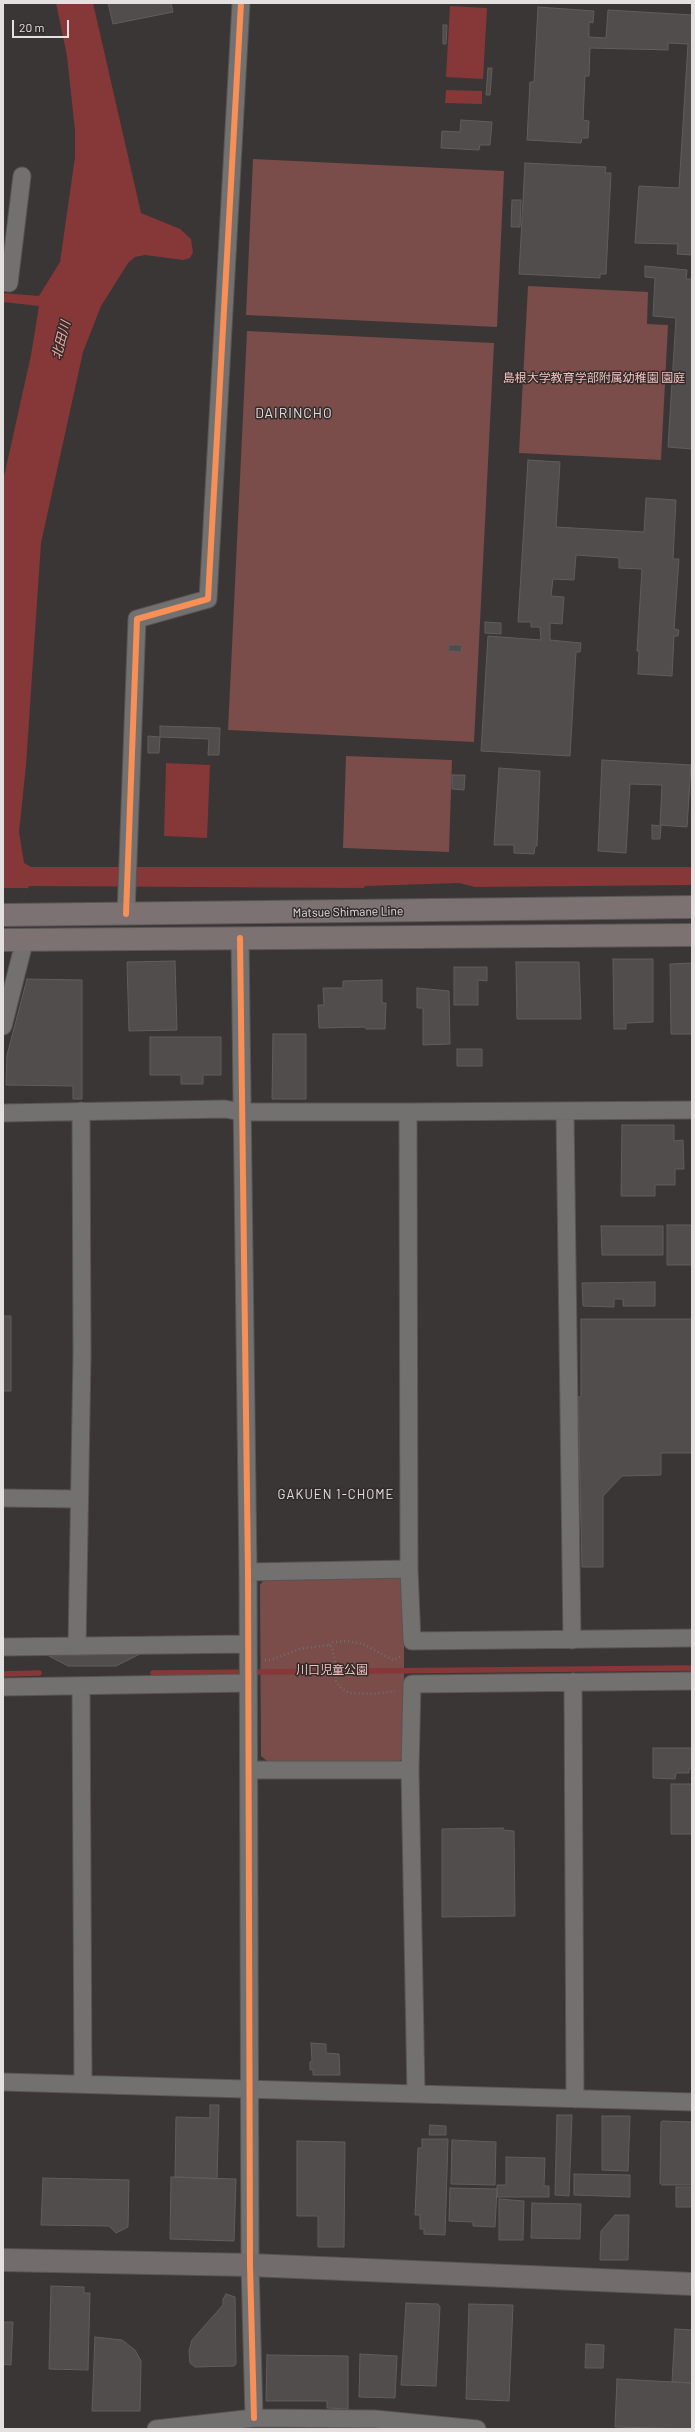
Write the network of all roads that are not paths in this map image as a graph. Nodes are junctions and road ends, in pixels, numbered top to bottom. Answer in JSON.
{"nodes":[{"id":1,"x":241,"y":3,"type":"edge"},
{"id":2,"x":22,"y":176,"type":"dead end"},
{"id":3,"x":3,"y":282,"type":"edge"},
{"id":4,"x":692,"y":908,"type":"edge"},
{"id":5,"x":126,"y":914,"type":"junction"},
{"id":6,"x":10,"y":915,"type":"edge"},
{"id":7,"x":692,"y":935,"type":"edge"},
{"id":8,"x":240,"y":938,"type":"junction"},
{"id":9,"x":13,"y":940,"type":"edge"},
{"id":10,"x":3,"y":1026,"type":"edge"},
{"id":11,"x":564,"y":1110,"type":"junction"},
{"id":12,"x":692,"y":1110,"type":"edge"},
{"id":13,"x":81,"y":1111,"type":"junction"},
{"id":14,"x":242,"y":1112,"type":"junction"},
{"id":15,"x":408,"y":1112,"type":"junction"},
{"id":16,"x":3,"y":1113,"type":"edge"},
{"id":17,"x":3,"y":1498,"type":"edge"},
{"id":18,"x":79,"y":1499,"type":"junction"},
{"id":19,"x":409,"y":1569,"type":"junction"},
{"id":20,"x":248,"y":1572,"type":"junction"},
{"id":21,"x":692,"y":1638,"type":"edge"},
{"id":22,"x":572,"y":1640,"type":"junction"},
{"id":23,"x":247,"y":1644,"type":"junction"},
{"id":24,"x":77,"y":1646,"type":"junction"},
{"id":25,"x":3,"y":1647,"type":"edge"},
{"id":26,"x":251,"y":1671,"type":"junction"},
{"id":27,"x":692,"y":1681,"type":"edge"},
{"id":28,"x":573,"y":1682,"type":"junction"},
{"id":29,"x":3,"y":1687,"type":"edge"},
{"id":30,"x":81,"y":1687,"type":"junction"},
{"id":31,"x":248,"y":1770,"type":"junction"},
{"id":32,"x":410,"y":1770,"type":"junction"},
{"id":33,"x":3,"y":2082,"type":"edge"},
{"id":34,"x":83,"y":2084,"type":"junction"},
{"id":35,"x":250,"y":2089,"type":"junction"},
{"id":36,"x":416,"y":2094,"type":"junction"},
{"id":37,"x":575,"y":2099,"type":"junction"},
{"id":38,"x":692,"y":2102,"type":"edge"},
{"id":39,"x":3,"y":2260,"type":"edge"},
{"id":40,"x":250,"y":2265,"type":"junction"},
{"id":41,"x":692,"y":2284,"type":"edge"},
{"id":42,"x":254,"y":2418,"type":"junction"},
{"id":43,"x":156,"y":2429,"type":"edge"},
{"id":44,"x":477,"y":2429,"type":"edge"}],
"edges":[{"from":1,"to":5,"type":"street"},
{"from":2,"to":3,"type":"street"},
{"from":4,"to":5,"type":"main road","name":"Matsue Shimane Line"},
{"from":5,"to":6,"type":"main road","name":"Matsue Shimane Line"},
{"from":7,"to":8,"type":"main road","name":"Matsue Shimane Line"},
{"from":8,"to":9,"type":"main road","name":"Matsue Shimane Line"},
{"from":8,"to":14,"type":"street"},
{"from":9,"to":10,"type":"street"},
{"from":11,"to":12,"type":"street"},
{"from":11,"to":15,"type":"street"},
{"from":11,"to":22,"type":"street"},
{"from":13,"to":14,"type":"street"},
{"from":13,"to":16,"type":"street"},
{"from":13,"to":18,"type":"street"},
{"from":14,"to":15,"type":"street"},
{"from":14,"to":20,"type":"street"},
{"from":15,"to":19,"type":"street"},
{"from":17,"to":18,"type":"street"},
{"from":18,"to":24,"type":"street"},
{"from":19,"to":20,"type":"street"},
{"from":19,"to":22,"type":"street"},
{"from":20,"to":23,"type":"street"},
{"from":21,"to":22,"type":"street"},
{"from":23,"to":24,"type":"street"},
{"from":23,"to":26,"type":"street"},
{"from":24,"to":25,"type":"street"},
{"from":26,"to":30,"type":"street"},
{"from":26,"to":31,"type":"street"},
{"from":27,"to":28,"type":"street"},
{"from":28,"to":32,"type":"street"},
{"from":28,"to":37,"type":"street"},
{"from":29,"to":30,"type":"street"},
{"from":30,"to":34,"type":"street"},
{"from":31,"to":32,"type":"street"},
{"from":31,"to":35,"type":"street"},
{"from":32,"to":36,"type":"street"},
{"from":33,"to":34,"type":"street"},
{"from":34,"to":35,"type":"street"},
{"from":35,"to":36,"type":"street"},
{"from":35,"to":40,"type":"street"},
{"from":36,"to":37,"type":"street"},
{"from":37,"to":38,"type":"street"},
{"from":39,"to":40,"type":"street"},
{"from":40,"to":41,"type":"street"},
{"from":40,"to":42,"type":"street"},
{"from":42,"to":43,"type":"street"},
{"from":42,"to":44,"type":"street"}]}
